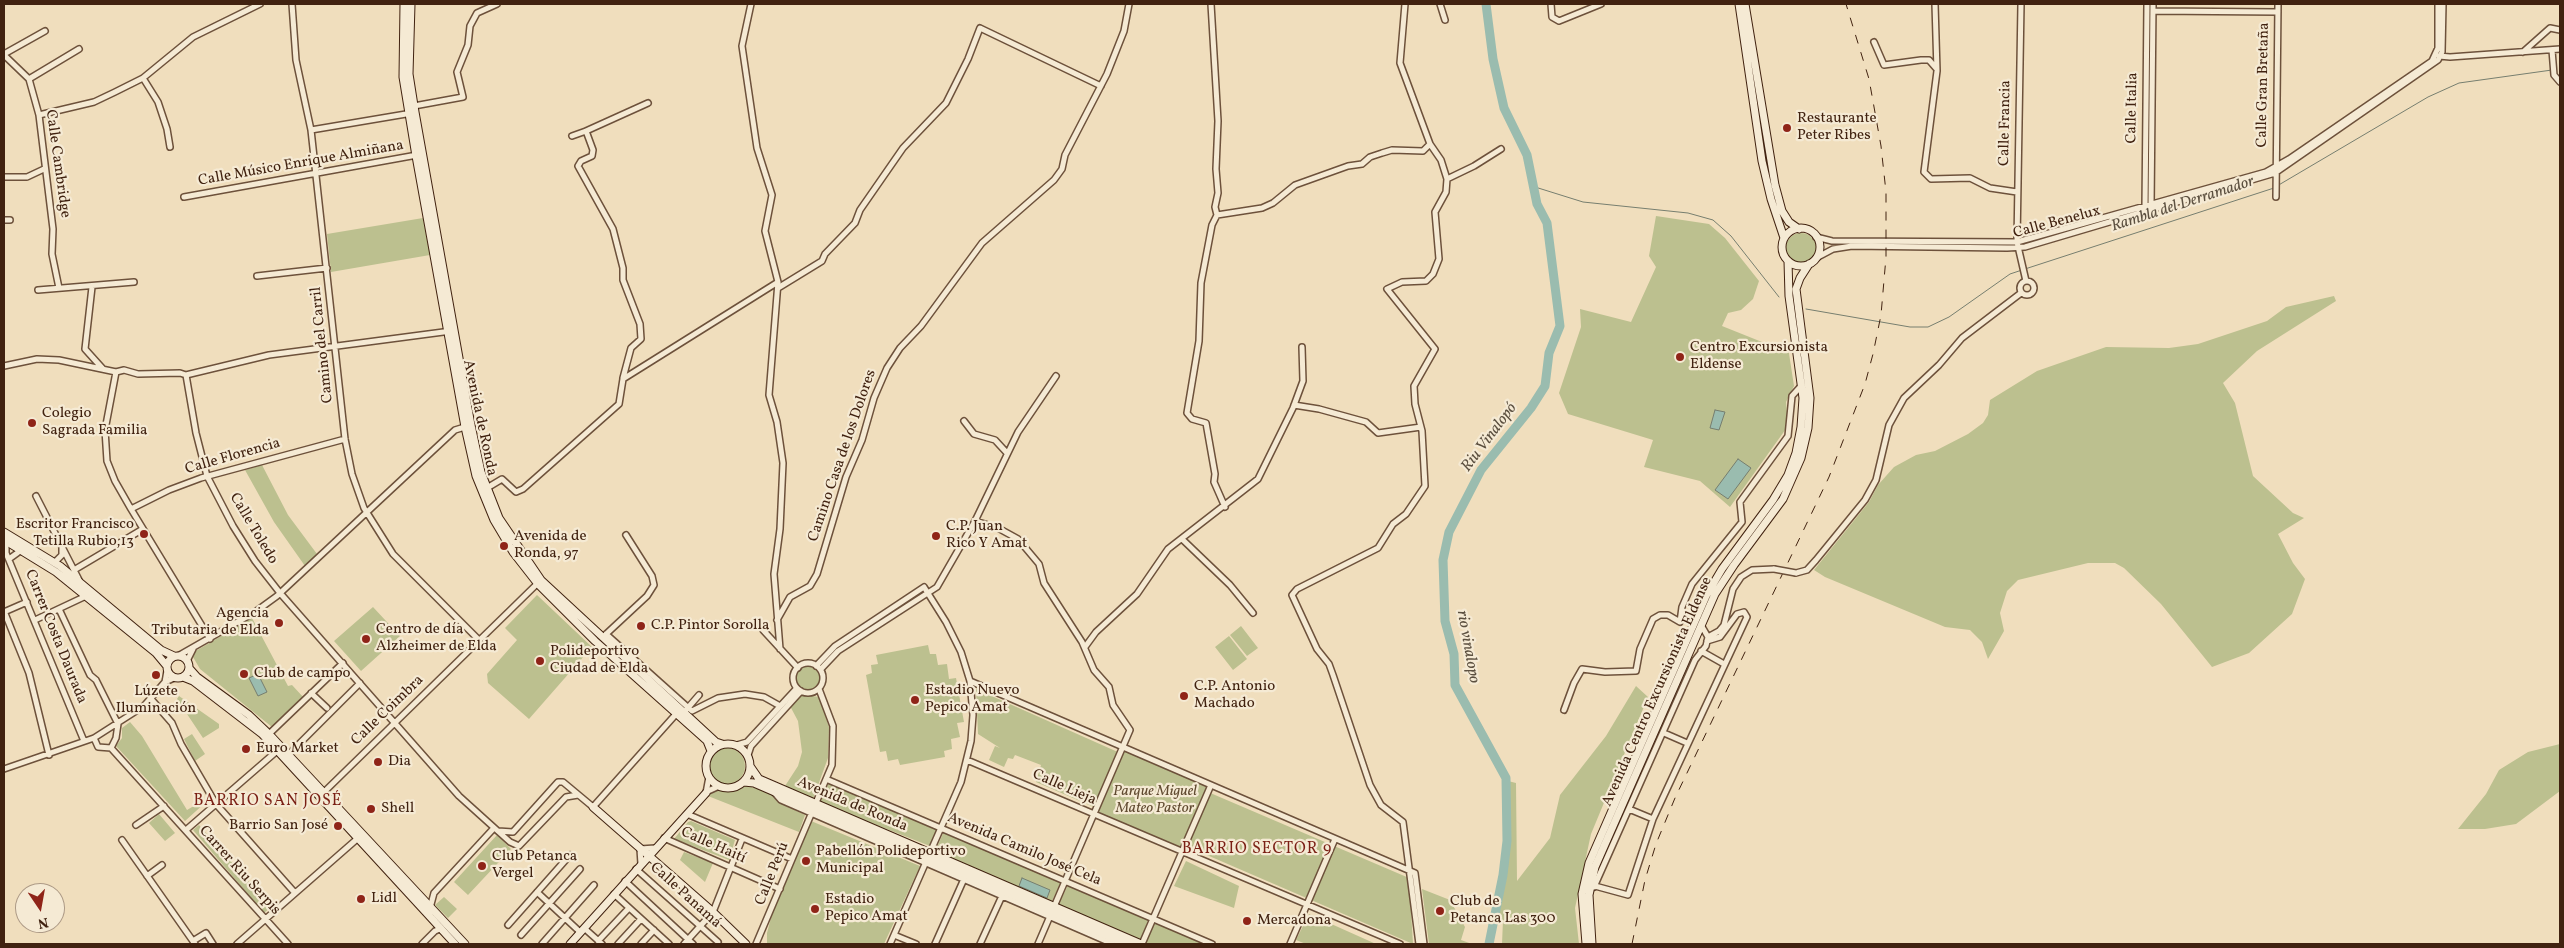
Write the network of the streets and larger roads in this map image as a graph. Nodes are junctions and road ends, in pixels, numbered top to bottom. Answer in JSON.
{"nodes":[{"id":1,"x":260,"y":4,"type":"edge"},
{"id":2,"x":292,"y":4,"type":"edge"},
{"id":3,"x":404,"y":4,"type":"edge"},
{"id":4,"x":411,"y":4,"type":"edge"},
{"id":5,"x":497,"y":4,"type":"edge"},
{"id":6,"x":751,"y":4,"type":"edge"},
{"id":7,"x":1129,"y":4,"type":"edge"},
{"id":8,"x":1211,"y":4,"type":"edge"},
{"id":9,"x":1405,"y":4,"type":"edge"},
{"id":10,"x":1440,"y":4,"type":"edge"},
{"id":11,"x":1551,"y":4,"type":"edge"},
{"id":12,"x":1601,"y":4,"type":"edge"},
{"id":13,"x":1739,"y":4,"type":"edge"},
{"id":14,"x":1746,"y":4,"type":"edge"},
{"id":15,"x":1936,"y":4,"type":"edge"},
{"id":16,"x":2021,"y":4,"type":"edge"},
{"id":17,"x":2147,"y":4,"type":"edge"},
{"id":18,"x":2153,"y":4,"type":"edge"},
{"id":19,"x":2278,"y":4,"type":"edge"},
{"id":20,"x":2438,"y":4,"type":"edge"},
{"id":21,"x":2443,"y":4,"type":"edge"},
{"id":22,"x":2152,"y":11,"type":"junction"},
{"id":23,"x":2278,"y":12,"type":"junction"},
{"id":24,"x":1445,"y":20,"type":"dead end"},
{"id":25,"x":2560,"y":30,"type":"edge"},
{"id":26,"x":45,"y":31,"type":"dead end"},
{"id":27,"x":1874,"y":42,"type":"dead end"},
{"id":28,"x":2557,"y":48,"type":"edge"},
{"id":29,"x":79,"y":49,"type":"dead end"},
{"id":30,"x":2523,"y":52,"type":"junction"},
{"id":31,"x":4,"y":54,"type":"edge"},
{"id":32,"x":2439,"y":55,"type":"junction"},
{"id":33,"x":1936,"y":68,"type":"junction"},
{"id":34,"x":143,"y":78,"type":"junction"},
{"id":35,"x":29,"y":79,"type":"junction"},
{"id":36,"x":2560,"y":82,"type":"edge"},
{"id":37,"x":1101,"y":86,"type":"junction"},
{"id":38,"x":648,"y":103,"type":"dead end"},
{"id":39,"x":413,"y":110,"type":"junction"},
{"id":40,"x":39,"y":114,"type":"junction"},
{"id":41,"x":311,"y":130,"type":"junction"},
{"id":42,"x":586,"y":131,"type":"junction"},
{"id":43,"x":572,"y":136,"type":"dead end"},
{"id":44,"x":1430,"y":144,"type":"junction"},
{"id":45,"x":170,"y":147,"type":"dead end"},
{"id":46,"x":1500,"y":149,"type":"dead end"},
{"id":47,"x":419,"y":155,"type":"junction"},
{"id":48,"x":44,"y":169,"type":"junction"},
{"id":49,"x":2275,"y":170,"type":"junction"},
{"id":50,"x":316,"y":173,"type":"junction"},
{"id":51,"x":4,"y":177,"type":"edge"},
{"id":52,"x":1446,"y":180,"type":"junction"},
{"id":53,"x":2018,"y":192,"type":"junction"},
{"id":54,"x":2276,"y":194,"type":"dead end"},
{"id":55,"x":184,"y":197,"type":"dead end"},
{"id":56,"x":2148,"y":208,"type":"junction"},
{"id":57,"x":1218,"y":215,"type":"junction"},
{"id":58,"x":4,"y":220,"type":"edge"},
{"id":59,"x":10,"y":220,"type":"dead end"},
{"id":60,"x":1799,"y":229,"type":"junction"},
{"id":61,"x":1816,"y":237,"type":"junction"},
{"id":62,"x":1784,"y":238,"type":"junction"},
{"id":63,"x":2017,"y":245,"type":"junction"},
{"id":64,"x":1816,"y":258,"type":"junction"},
{"id":65,"x":1788,"y":261,"type":"junction"},
{"id":66,"x":1809,"y":264,"type":"junction"},
{"id":67,"x":327,"y":268,"type":"junction"},
{"id":68,"x":256,"y":276,"type":"dead end"},
{"id":69,"x":2026,"y":281,"type":"junction"},
{"id":70,"x":134,"y":282,"type":"dead end"},
{"id":71,"x":778,"y":285,"type":"junction"},
{"id":72,"x":92,"y":287,"type":"junction"},
{"id":73,"x":59,"y":288,"type":"junction"},
{"id":74,"x":38,"y":290,"type":"dead end"},
{"id":75,"x":2021,"y":292,"type":"junction"},
{"id":76,"x":451,"y":331,"type":"junction"},
{"id":77,"x":336,"y":346,"type":"junction"},
{"id":78,"x":1302,"y":347,"type":"dead end"},
{"id":79,"x":4,"y":366,"type":"edge"},
{"id":80,"x":103,"y":369,"type":"junction"},
{"id":81,"x":116,"y":372,"type":"junction"},
{"id":82,"x":186,"y":375,"type":"junction"},
{"id":83,"x":1056,"y":376,"type":"dead end"},
{"id":84,"x":623,"y":379,"type":"junction"},
{"id":85,"x":1802,"y":385,"type":"junction"},
{"id":86,"x":1294,"y":405,"type":"junction"},
{"id":87,"x":964,"y":421,"type":"dead end"},
{"id":88,"x":468,"y":426,"type":"junction"},
{"id":89,"x":1422,"y":427,"type":"junction"},
{"id":90,"x":345,"y":440,"type":"junction"},
{"id":91,"x":1007,"y":453,"type":"junction"},
{"id":92,"x":208,"y":476,"type":"junction"},
{"id":93,"x":487,"y":488,"type":"junction"},
{"id":94,"x":36,"y":496,"type":"dead end"},
{"id":95,"x":1225,"y":506,"type":"junction"},
{"id":96,"x":131,"y":509,"type":"junction"},
{"id":97,"x":367,"y":513,"type":"junction"},
{"id":98,"x":975,"y":521,"type":"junction"},
{"id":99,"x":143,"y":530,"type":"junction"},
{"id":100,"x":4,"y":532,"type":"edge"},
{"id":101,"x":626,"y":535,"type":"dead end"},
{"id":102,"x":1182,"y":539,"type":"junction"},
{"id":103,"x":5,"y":541,"type":"edge"},
{"id":104,"x":62,"y":544,"type":"junction"},
{"id":105,"x":20,"y":551,"type":"junction"},
{"id":106,"x":9,"y":559,"type":"junction"},
{"id":107,"x":54,"y":563,"type":"junction"},
{"id":108,"x":74,"y":570,"type":"junction"},
{"id":109,"x":80,"y":582,"type":"junction"},
{"id":110,"x":540,"y":582,"type":"junction"},
{"id":111,"x":926,"y":590,"type":"junction"},
{"id":112,"x":280,"y":593,"type":"junction"},
{"id":113,"x":86,"y":596,"type":"junction"},
{"id":114,"x":27,"y":602,"type":"junction"},
{"id":115,"x":59,"y":609,"type":"junction"},
{"id":116,"x":4,"y":612,"type":"edge"},
{"id":117,"x":1253,"y":613,"type":"dead end"},
{"id":118,"x":35,"y":620,"type":"junction"},
{"id":119,"x":777,"y":620,"type":"junction"},
{"id":120,"x":1732,"y":622,"type":"junction"},
{"id":121,"x":1701,"y":625,"type":"junction"},
{"id":122,"x":1742,"y":627,"type":"junction"},
{"id":123,"x":762,"y":630,"type":"dead end"},
{"id":124,"x":604,"y":636,"type":"junction"},
{"id":125,"x":210,"y":639,"type":"junction"},
{"id":126,"x":1708,"y":639,"type":"junction"},
{"id":127,"x":479,"y":640,"type":"junction"},
{"id":128,"x":1084,"y":647,"type":"junction"},
{"id":129,"x":193,"y":649,"type":"junction"},
{"id":130,"x":780,"y":649,"type":"junction"},
{"id":131,"x":1700,"y":652,"type":"junction"},
{"id":132,"x":176,"y":656,"type":"junction"},
{"id":133,"x":1686,"y":658,"type":"junction"},
{"id":134,"x":343,"y":663,"type":"junction"},
{"id":135,"x":188,"y":664,"type":"junction"},
{"id":136,"x":1724,"y":664,"type":"junction"},
{"id":137,"x":818,"y":667,"type":"junction"},
{"id":138,"x":167,"y":668,"type":"junction"},
{"id":139,"x":798,"y":668,"type":"junction"},
{"id":140,"x":183,"y":677,"type":"junction"},
{"id":141,"x":174,"y":678,"type":"junction"},
{"id":142,"x":970,"y":681,"type":"junction"},
{"id":143,"x":165,"y":682,"type":"junction"},
{"id":144,"x":360,"y":683,"type":"junction"},
{"id":145,"x":819,"y":688,"type":"junction"},
{"id":146,"x":799,"y":690,"type":"junction"},
{"id":147,"x":311,"y":693,"type":"junction"},
{"id":148,"x":699,"y":695,"type":"dead end"},
{"id":149,"x":151,"y":699,"type":"junction"},
{"id":150,"x":780,"y":706,"type":"junction"},
{"id":151,"x":327,"y":708,"type":"dead end"},
{"id":152,"x":1564,"y":710,"type":"dead end"},
{"id":153,"x":683,"y":711,"type":"junction"},
{"id":154,"x":395,"y":722,"type":"junction"},
{"id":155,"x":118,"y":724,"type":"junction"},
{"id":156,"x":110,"y":729,"type":"junction"},
{"id":157,"x":1664,"y":733,"type":"junction"},
{"id":158,"x":269,"y":734,"type":"junction"},
{"id":159,"x":94,"y":738,"type":"junction"},
{"id":160,"x":116,"y":738,"type":"junction"},
{"id":161,"x":84,"y":741,"type":"junction"},
{"id":162,"x":1687,"y":743,"type":"junction"},
{"id":163,"x":722,"y":744,"type":"junction"},
{"id":164,"x":738,"y":745,"type":"junction"},
{"id":165,"x":112,"y":748,"type":"junction"},
{"id":166,"x":1123,"y":748,"type":"junction"},
{"id":167,"x":711,"y":751,"type":"junction"},
{"id":168,"x":277,"y":752,"type":"junction"},
{"id":169,"x":49,"y":755,"type":"junction"},
{"id":170,"x":288,"y":755,"type":"junction"},
{"id":171,"x":748,"y":755,"type":"junction"},
{"id":172,"x":967,"y":760,"type":"junction"},
{"id":173,"x":750,"y":766,"type":"junction"},
{"id":174,"x":4,"y":769,"type":"edge"},
{"id":175,"x":708,"y":777,"type":"junction"},
{"id":176,"x":826,"y":779,"type":"junction"},
{"id":177,"x":744,"y":782,"type":"junction"},
{"id":178,"x":568,"y":785,"type":"junction"},
{"id":179,"x":1210,"y":785,"type":"junction"},
{"id":180,"x":719,"y":786,"type":"junction"},
{"id":181,"x":706,"y":792,"type":"junction"},
{"id":182,"x":321,"y":795,"type":"junction"},
{"id":183,"x":578,"y":795,"type":"junction"},
{"id":184,"x":566,"y":797,"type":"junction"},
{"id":185,"x":216,"y":804,"type":"junction"},
{"id":186,"x":164,"y":806,"type":"junction"},
{"id":187,"x":593,"y":808,"type":"junction"},
{"id":188,"x":813,"y":809,"type":"junction"},
{"id":189,"x":1629,"y":809,"type":"junction"},
{"id":190,"x":687,"y":814,"type":"junction"},
{"id":191,"x":1093,"y":815,"type":"junction"},
{"id":192,"x":1653,"y":819,"type":"junction"},
{"id":193,"x":136,"y":825,"type":"dead end"},
{"id":194,"x":941,"y":828,"type":"junction"},
{"id":195,"x":496,"y":829,"type":"junction"},
{"id":196,"x":186,"y":830,"type":"junction"},
{"id":197,"x":513,"y":832,"type":"junction"},
{"id":198,"x":664,"y":838,"type":"junction"},
{"id":199,"x":742,"y":838,"type":"junction"},
{"id":200,"x":357,"y":839,"type":"junction"},
{"id":201,"x":1336,"y":839,"type":"junction"},
{"id":202,"x":122,"y":840,"type":"dead end"},
{"id":203,"x":513,"y":844,"type":"junction"},
{"id":204,"x":640,"y":848,"type":"junction"},
{"id":205,"x":655,"y":848,"type":"junction"},
{"id":206,"x":1182,"y":853,"type":"junction"},
{"id":207,"x":570,"y":855,"type":"dead end"},
{"id":208,"x":648,"y":856,"type":"junction"},
{"id":209,"x":792,"y":859,"type":"junction"},
{"id":210,"x":928,"y":859,"type":"junction"},
{"id":211,"x":162,"y":865,"type":"dead end"},
{"id":212,"x":639,"y":866,"type":"junction"},
{"id":213,"x":731,"y":868,"type":"junction"},
{"id":214,"x":580,"y":869,"type":"dead end"},
{"id":215,"x":1409,"y":871,"type":"junction"},
{"id":216,"x":147,"y":876,"type":"junction"},
{"id":217,"x":964,"y":879,"type":"junction"},
{"id":218,"x":625,"y":881,"type":"junction"},
{"id":219,"x":1065,"y":881,"type":"junction"},
{"id":220,"x":594,"y":885,"type":"dead end"},
{"id":221,"x":1592,"y":888,"type":"junction"},
{"id":222,"x":780,"y":889,"type":"junction"},
{"id":223,"x":537,"y":892,"type":"junction"},
{"id":224,"x":295,"y":893,"type":"junction"},
{"id":225,"x":434,"y":893,"type":"junction"},
{"id":226,"x":614,"y":894,"type":"junction"},
{"id":227,"x":1002,"y":896,"type":"junction"},
{"id":228,"x":420,"y":897,"type":"junction"},
{"id":229,"x":549,"y":903,"type":"junction"},
{"id":230,"x":1307,"y":906,"type":"junction"},
{"id":231,"x":430,"y":908,"type":"junction"},
{"id":232,"x":629,"y":908,"type":"junction"},
{"id":233,"x":713,"y":912,"type":"junction"},
{"id":234,"x":1052,"y":912,"type":"junction"},
{"id":235,"x":565,"y":918,"type":"junction"},
{"id":236,"x":265,"y":919,"type":"junction"},
{"id":237,"x":641,"y":919,"type":"junction"},
{"id":238,"x":1153,"y":919,"type":"junction"},
{"id":239,"x":508,"y":925,"type":"dead end"},
{"id":240,"x":701,"y":926,"type":"junction"},
{"id":241,"x":440,"y":929,"type":"junction"},
{"id":242,"x":582,"y":930,"type":"junction"},
{"id":243,"x":654,"y":930,"type":"junction"},
{"id":244,"x":521,"y":935,"type":"dead end"},
{"id":245,"x":894,"y":935,"type":"junction"},
{"id":246,"x":242,"y":942,"type":"edge"},
{"id":247,"x":600,"y":942,"type":"edge"},
{"id":248,"x":686,"y":942,"type":"edge"},
{"id":249,"x":718,"y":942,"type":"dead end"},
{"id":250,"x":194,"y":943,"type":"edge"},
{"id":251,"x":573,"y":943,"type":"edge"},
{"id":252,"x":213,"y":944,"type":"edge"},
{"id":253,"x":237,"y":944,"type":"edge"},
{"id":254,"x":288,"y":944,"type":"edge"},
{"id":255,"x":422,"y":944,"type":"edge"},
{"id":256,"x":456,"y":944,"type":"edge"},
{"id":257,"x":465,"y":944,"type":"edge"},
{"id":258,"x":542,"y":944,"type":"edge"},
{"id":259,"x":618,"y":944,"type":"edge"},
{"id":260,"x":641,"y":944,"type":"edge"},
{"id":261,"x":669,"y":944,"type":"edge"},
{"id":262,"x":693,"y":944,"type":"edge"},
{"id":263,"x":746,"y":944,"type":"edge"},
{"id":264,"x":756,"y":944,"type":"edge"},
{"id":265,"x":890,"y":944,"type":"edge"},
{"id":266,"x":916,"y":944,"type":"edge"},
{"id":267,"x":935,"y":944,"type":"edge"},
{"id":268,"x":980,"y":944,"type":"edge"},
{"id":269,"x":1038,"y":944,"type":"edge"},
{"id":270,"x":1113,"y":944,"type":"edge"},
{"id":271,"x":1126,"y":944,"type":"edge"},
{"id":272,"x":1142,"y":944,"type":"edge"},
{"id":273,"x":1212,"y":944,"type":"edge"},
{"id":274,"x":1290,"y":944,"type":"edge"},
{"id":275,"x":1400,"y":944,"type":"edge"},
{"id":276,"x":1419,"y":944,"type":"edge"},
{"id":277,"x":1424,"y":944,"type":"edge"},
{"id":278,"x":1586,"y":944,"type":"edge"},
{"id":279,"x":1592,"y":944,"type":"edge"}],
"edges":[{"from":1,"to":34,"type":"street"},
{"from":2,"to":41,"type":"street","name":"Camino del Carril"},
{"from":3,"to":39,"type":"street","name":"Avenida de Ronda"},
{"from":4,"to":39,"type":"street","name":"Avenida de Ronda"},
{"from":5,"to":39,"type":"street"},
{"from":6,"to":71,"type":"street"},
{"from":7,"to":37,"type":"street","name":"Camino Casa de los Dolores"},
{"from":8,"to":57,"type":"street"},
{"from":9,"to":44,"type":"street"},
{"from":10,"to":24,"type":"street"},
{"from":11,"to":12,"type":"street"},
{"from":13,"to":62,"type":"street"},
{"from":14,"to":60,"type":"street"},
{"from":15,"to":33,"type":"street"},
{"from":16,"to":53,"type":"street","name":"Calle Francia"},
{"from":17,"to":56,"type":"street","name":"Calle Italia"},
{"from":18,"to":22,"type":"street","name":"Calle Italia"},
{"from":19,"to":23,"type":"street","name":"Calle Gran Bretaña"},
{"from":20,"to":32,"type":"street"},
{"from":21,"to":32,"type":"street"},
{"from":22,"to":23,"type":"street"},
{"from":22,"to":56,"type":"street","name":"Calle Italia"},
{"from":23,"to":49,"type":"street","name":"Calle Gran Bretaña"},
{"from":25,"to":30,"type":"street"},
{"from":26,"to":31,"type":"street"},
{"from":27,"to":33,"type":"street"},
{"from":28,"to":30,"type":"street"},
{"from":28,"to":36,"type":"street"},
{"from":29,"to":35,"type":"street"},
{"from":30,"to":32,"type":"street"},
{"from":31,"to":35,"type":"street"},
{"from":32,"to":49,"type":"street","name":"Calle Benelux"},
{"from":33,"to":53,"type":"street"},
{"from":34,"to":40,"type":"street"},
{"from":34,"to":45,"type":"street"},
{"from":35,"to":40,"type":"street","name":"Calle Cambridge"},
{"from":37,"to":71,"type":"street"},
{"from":37,"to":119,"type":"street","name":"Camino Casa de los Dolores"},
{"from":38,"to":42,"type":"street"},
{"from":39,"to":41,"type":"street"},
{"from":39,"to":47,"type":"street","name":"Avenida de Ronda"},
{"from":40,"to":48,"type":"street","name":"Calle Cambridge"},
{"from":41,"to":50,"type":"street","name":"Camino del Carril"},
{"from":42,"to":43,"type":"street"},
{"from":42,"to":84,"type":"street"},
{"from":44,"to":52,"type":"street"},
{"from":44,"to":57,"type":"street"},
{"from":46,"to":52,"type":"street"},
{"from":47,"to":50,"type":"street","name":"Calle Músico Enrique Almiñana"},
{"from":47,"to":76,"type":"street","name":"Avenida de Ronda"},
{"from":48,"to":51,"type":"street"},
{"from":48,"to":73,"type":"street","name":"Calle Cambridge"},
{"from":49,"to":54,"type":"street","name":"Calle Gran Bretaña"},
{"from":49,"to":56,"type":"street","name":"Calle Benelux"},
{"from":50,"to":55,"type":"street","name":"Calle Músico Enrique Almiñana"},
{"from":50,"to":67,"type":"street","name":"Camino del Carril"},
{"from":52,"to":89,"type":"street"},
{"from":53,"to":63,"type":"street","name":"Calle Francia"},
{"from":56,"to":63,"type":"street","name":"Calle Benelux"},
{"from":57,"to":95,"type":"street"},
{"from":58,"to":59,"type":"street"},
{"from":60,"to":61,"type":"street"},
{"from":60,"to":62,"type":"street"},
{"from":61,"to":63,"type":"street","name":"Calle Benelux"},
{"from":61,"to":64,"type":"street"},
{"from":62,"to":65,"type":"street"},
{"from":63,"to":64,"type":"street","name":"Calle Benelux"},
{"from":63,"to":69,"type":"street","name":"Calle Francia"},
{"from":64,"to":66,"type":"street"},
{"from":65,"to":66,"type":"street"},
{"from":65,"to":85,"type":"street","name":"Avenida Centro Excursionista Eldense"},
{"from":66,"to":121,"type":"street","name":"Avenida Centro Excursionista Eldense"},
{"from":67,"to":68,"type":"street"},
{"from":67,"to":77,"type":"street","name":"Camino del Carril"},
{"from":69,"to":75,"type":"street"},
{"from":69,"to":75,"type":"street"},
{"from":70,"to":72,"type":"street"},
{"from":71,"to":84,"type":"street"},
{"from":71,"to":119,"type":"street"},
{"from":72,"to":73,"type":"street"},
{"from":72,"to":80,"type":"street"},
{"from":73,"to":74,"type":"street"},
{"from":75,"to":126,"type":"street","bridge":true},
{"from":76,"to":77,"type":"street"},
{"from":76,"to":88,"type":"street","name":"Avenida de Ronda"},
{"from":77,"to":82,"type":"street"},
{"from":77,"to":90,"type":"street","name":"Camino del Carril"},
{"from":78,"to":86,"type":"street"},
{"from":79,"to":80,"type":"street"},
{"from":80,"to":81,"type":"street"},
{"from":81,"to":82,"type":"street"},
{"from":81,"to":96,"type":"street"},
{"from":82,"to":92,"type":"street","name":"Calle Toledo"},
{"from":83,"to":91,"type":"street"},
{"from":84,"to":93,"type":"street"},
{"from":85,"to":152,"type":"street"},
{"from":85,"to":278,"type":"street","name":"Avenida Centro Excursionista Eldense"},
{"from":86,"to":89,"type":"street"},
{"from":86,"to":95,"type":"street"},
{"from":87,"to":91,"type":"street"},
{"from":88,"to":93,"type":"street","name":"Avenida de Ronda"},
{"from":88,"to":97,"type":"street"},
{"from":88,"to":110,"type":"street","name":"Avenida de Ronda"},
{"from":89,"to":215,"type":"street"},
{"from":90,"to":92,"type":"street","name":"Calle Florencia"},
{"from":90,"to":97,"type":"street","name":"Camino del Carril"},
{"from":91,"to":98,"type":"street"},
{"from":92,"to":96,"type":"street","name":"Calle Florencia"},
{"from":92,"to":112,"type":"street","name":"Calle Toledo"},
{"from":93,"to":110,"type":"street","name":"Avenida de Ronda"},
{"from":94,"to":104,"type":"street"},
{"from":95,"to":102,"type":"street"},
{"from":96,"to":99,"type":"street"},
{"from":97,"to":112,"type":"street"},
{"from":97,"to":127,"type":"street","name":"Camino del Carril"},
{"from":98,"to":111,"type":"street"},
{"from":98,"to":128,"type":"street"},
{"from":99,"to":108,"type":"street"},
{"from":99,"to":125,"type":"street"},
{"from":100,"to":107,"type":"street"},
{"from":101,"to":124,"type":"street"},
{"from":102,"to":117,"type":"street"},
{"from":102,"to":128,"type":"street"},
{"from":103,"to":105,"type":"street"},
{"from":103,"to":106,"type":"street","name":"Carrer Costa Daurada"},
{"from":104,"to":107,"type":"street"},
{"from":104,"to":108,"type":"street"},
{"from":105,"to":106,"type":"street"},
{"from":105,"to":113,"type":"street"},
{"from":106,"to":114,"type":"street","name":"Carrer Costa Daurada"},
{"from":107,"to":109,"type":"street"},
{"from":108,"to":109,"type":"street"},
{"from":109,"to":132,"type":"street"},
{"from":110,"to":124,"type":"street","name":"Avenida de Ronda"},
{"from":110,"to":127,"type":"street","name":"Calle Coimbra"},
{"from":110,"to":153,"type":"street","name":"Avenida de Ronda"},
{"from":111,"to":137,"type":"street"},
{"from":111,"to":142,"type":"street"},
{"from":112,"to":125,"type":"street"},
{"from":112,"to":134,"type":"street","name":"Calle Toledo"},
{"from":113,"to":115,"type":"street"},
{"from":113,"to":138,"type":"street"},
{"from":114,"to":116,"type":"street"},
{"from":114,"to":118,"type":"street","name":"Carrer Costa Daurada"},
{"from":115,"to":118,"type":"street"},
{"from":115,"to":155,"type":"street"},
{"from":116,"to":169,"type":"street"},
{"from":118,"to":161,"type":"street","name":"Carrer Costa Daurada"},
{"from":119,"to":130,"type":"street"},
{"from":120,"to":122,"type":"street"},
{"from":120,"to":122,"type":"street"},
{"from":120,"to":126,"type":"street"},
{"from":121,"to":126,"type":"street"},
{"from":121,"to":133,"type":"street","name":"Avenida Centro Excursionista Eldense"},
{"from":122,"to":136,"type":"street"},
{"from":123,"to":130,"type":"street"},
{"from":124,"to":153,"type":"street","name":"Avenida de Ronda"},
{"from":125,"to":129,"type":"street"},
{"from":126,"to":131,"type":"street"},
{"from":127,"to":154,"type":"street","name":"Calle Coimbra"},
{"from":128,"to":166,"type":"street"},
{"from":129,"to":132,"type":"street"},
{"from":129,"to":135,"type":"street"},
{"from":130,"to":139,"type":"street"},
{"from":131,"to":133,"type":"street"},
{"from":131,"to":136,"type":"street"},
{"from":131,"to":157,"type":"street"},
{"from":132,"to":135,"type":"street"},
{"from":132,"to":138,"type":"street"},
{"from":133,"to":221,"type":"street","name":"Avenida Centro Excursionista Eldense"},
{"from":134,"to":144,"type":"street","name":"Calle Toledo"},
{"from":134,"to":147,"type":"street"},
{"from":135,"to":140,"type":"street"},
{"from":135,"to":158,"type":"street"},
{"from":136,"to":162,"type":"street"},
{"from":137,"to":139,"type":"street"},
{"from":137,"to":145,"type":"street"},
{"from":138,"to":141,"type":"street"},
{"from":138,"to":143,"type":"street"},
{"from":139,"to":146,"type":"street"},
{"from":140,"to":141,"type":"street"},
{"from":140,"to":168,"type":"street"},
{"from":141,"to":143,"type":"street"},
{"from":142,"to":166,"type":"street"},
{"from":142,"to":172,"type":"street"},
{"from":143,"to":149,"type":"street"},
{"from":144,"to":154,"type":"street","name":"Calle Toledo"},
{"from":144,"to":170,"type":"street"},
{"from":145,"to":146,"type":"street"},
{"from":145,"to":176,"type":"street","name":"Calle Perú"},
{"from":146,"to":150,"type":"street"},
{"from":146,"to":171,"type":"street"},
{"from":147,"to":151,"type":"street"},
{"from":147,"to":158,"type":"street"},
{"from":148,"to":153,"type":"street"},
{"from":149,"to":155,"type":"street"},
{"from":149,"to":185,"type":"street"},
{"from":150,"to":153,"type":"street"},
{"from":150,"to":164,"type":"street"},
{"from":153,"to":163,"type":"street","name":"Avenida de Ronda"},
{"from":153,"to":167,"type":"street","name":"Avenida de Ronda"},
{"from":153,"to":187,"type":"street"},
{"from":154,"to":182,"type":"street","name":"Calle Coimbra"},
{"from":154,"to":195,"type":"street","name":"Calle Toledo"},
{"from":155,"to":156,"type":"street"},
{"from":155,"to":160,"type":"street"},
{"from":156,"to":159,"type":"street"},
{"from":156,"to":160,"type":"street"},
{"from":157,"to":162,"type":"street"},
{"from":157,"to":189,"type":"street"},
{"from":158,"to":170,"type":"street"},
{"from":159,"to":161,"type":"street"},
{"from":159,"to":165,"type":"street","name":"Carrer Riu Serpis"},
{"from":160,"to":165,"type":"street"},
{"from":161,"to":169,"type":"street"},
{"from":162,"to":192,"type":"street"},
{"from":163,"to":164,"type":"street"},
{"from":163,"to":167,"type":"street"},
{"from":164,"to":171,"type":"street"},
{"from":165,"to":186,"type":"street","name":"Carrer Riu Serpis"},
{"from":166,"to":179,"type":"street"},
{"from":166,"to":191,"type":"street"},
{"from":167,"to":175,"type":"street"},
{"from":168,"to":182,"type":"street"},
{"from":168,"to":185,"type":"street"},
{"from":169,"to":174,"type":"street"},
{"from":170,"to":182,"type":"street"},
{"from":171,"to":173,"type":"street"},
{"from":172,"to":191,"type":"street","name":"Calle Lieja"},
{"from":172,"to":194,"type":"street"},
{"from":173,"to":177,"type":"street"},
{"from":173,"to":188,"type":"street","name":"Avenida de Ronda"},
{"from":175,"to":180,"type":"street"},
{"from":175,"to":181,"type":"street"},
{"from":176,"to":188,"type":"street","name":"Calle Perú"},
{"from":176,"to":194,"type":"street","name":"Avenida Camilo José Cela"},
{"from":177,"to":180,"type":"street"},
{"from":177,"to":188,"type":"street","name":"Avenida de Ronda"},
{"from":178,"to":183,"type":"street"},
{"from":178,"to":184,"type":"street"},
{"from":178,"to":197,"type":"street"},
{"from":179,"to":201,"type":"street"},
{"from":179,"to":206,"type":"street"},
{"from":180,"to":181,"type":"street"},
{"from":181,"to":190,"type":"street"},
{"from":182,"to":200,"type":"street"},
{"from":182,"to":228,"type":"street"},
{"from":183,"to":184,"type":"street"},
{"from":183,"to":187,"type":"street"},
{"from":184,"to":203,"type":"street"},
{"from":185,"to":196,"type":"street"},
{"from":185,"to":224,"type":"street"},
{"from":186,"to":193,"type":"street"},
{"from":186,"to":196,"type":"street","name":"Carrer Riu Serpis"},
{"from":187,"to":204,"type":"street"},
{"from":188,"to":209,"type":"street","name":"Calle Perú"},
{"from":188,"to":210,"type":"street","name":"Avenida de Ronda"},
{"from":189,"to":192,"type":"street"},
{"from":189,"to":221,"type":"street"},
{"from":190,"to":198,"type":"street"},
{"from":190,"to":199,"type":"street"},
{"from":191,"to":206,"type":"street","name":"Calle Lieja"},
{"from":191,"to":219,"type":"street"},
{"from":192,"to":221,"type":"street"},
{"from":194,"to":210,"type":"street"},
{"from":194,"to":219,"type":"street","name":"Avenida Camilo José Cela"},
{"from":195,"to":197,"type":"street"},
{"from":195,"to":203,"type":"street","name":"Calle Toledo"},
{"from":195,"to":225,"type":"street"},
{"from":196,"to":236,"type":"street","name":"Carrer Riu Serpis"},
{"from":197,"to":203,"type":"street"},
{"from":198,"to":205,"type":"street"},
{"from":198,"to":213,"type":"street","name":"Calle Haití"},
{"from":199,"to":209,"type":"street"},
{"from":199,"to":213,"type":"street"},
{"from":200,"to":224,"type":"street"},
{"from":200,"to":241,"type":"street"},
{"from":201,"to":215,"type":"street"},
{"from":201,"to":230,"type":"street"},
{"from":202,"to":216,"type":"street"},
{"from":204,"to":205,"type":"street"},
{"from":204,"to":208,"type":"street"},
{"from":204,"to":212,"type":"street"},
{"from":205,"to":208,"type":"street"},
{"from":206,"to":230,"type":"street","name":"Calle Lieja"},
{"from":206,"to":238,"type":"street"},
{"from":207,"to":223,"type":"street"},
{"from":208,"to":212,"type":"street"},
{"from":208,"to":233,"type":"street"},
{"from":209,"to":222,"type":"street","name":"Calle Perú"},
{"from":210,"to":217,"type":"street","name":"Avenida de Ronda"},
{"from":210,"to":234,"type":"street","name":"Avenida de Ronda"},
{"from":210,"to":245,"type":"street"},
{"from":211,"to":216,"type":"street"},
{"from":212,"to":218,"type":"street"},
{"from":212,"to":240,"type":"street","name":"Calle Panamá"},
{"from":213,"to":222,"type":"street","name":"Calle Haití"},
{"from":213,"to":233,"type":"street"},
{"from":214,"to":229,"type":"street"},
{"from":215,"to":276,"type":"street"},
{"from":215,"to":277,"type":"street"},
{"from":216,"to":250,"type":"street"},
{"from":217,"to":227,"type":"street","name":"Avenida de Ronda"},
{"from":217,"to":267,"type":"street"},
{"from":218,"to":226,"type":"street"},
{"from":218,"to":248,"type":"street"},
{"from":219,"to":234,"type":"street"},
{"from":219,"to":238,"type":"street","name":"Avenida Camilo José Cela"},
{"from":220,"to":235,"type":"street"},
{"from":221,"to":279,"type":"street","name":"Avenida Centro Excursionista Eldense"},
{"from":222,"to":264,"type":"street","name":"Calle Perú"},
{"from":223,"to":229,"type":"street"},
{"from":223,"to":239,"type":"street"},
{"from":224,"to":236,"type":"street"},
{"from":225,"to":228,"type":"street"},
{"from":225,"to":231,"type":"street"},
{"from":226,"to":232,"type":"street"},
{"from":226,"to":242,"type":"street"},
{"from":227,"to":234,"type":"street","name":"Avenida de Ronda"},
{"from":227,"to":268,"type":"street"},
{"from":228,"to":231,"type":"street"},
{"from":229,"to":235,"type":"street"},
{"from":229,"to":244,"type":"street"},
{"from":230,"to":274,"type":"street"},
{"from":230,"to":275,"type":"street","name":"Calle Lieja"},
{"from":231,"to":257,"type":"street"},
{"from":232,"to":237,"type":"street"},
{"from":232,"to":247,"type":"street"},
{"from":233,"to":240,"type":"street"},
{"from":233,"to":263,"type":"street"},
{"from":234,"to":269,"type":"street"},
{"from":234,"to":270,"type":"street","name":"Avenida de Ronda"},
{"from":234,"to":271,"type":"street","name":"Avenida de Ronda"},
{"from":234,"to":272,"type":"street","name":"Avenida de Ronda"},
{"from":235,"to":242,"type":"street"},
{"from":235,"to":258,"type":"street"},
{"from":236,"to":246,"type":"street"},
{"from":236,"to":254,"type":"street","name":"Carrer Riu Serpis"},
{"from":237,"to":243,"type":"street"},
{"from":237,"to":259,"type":"street"},
{"from":238,"to":272,"type":"street"},
{"from":238,"to":273,"type":"street","name":"Avenida Camilo José Cela"},
{"from":240,"to":248,"type":"street"},
{"from":240,"to":249,"type":"street","name":"Calle Panamá"},
{"from":241,"to":255,"type":"street"},
{"from":241,"to":256,"type":"street"},
{"from":242,"to":247,"type":"street"},
{"from":242,"to":251,"type":"street"},
{"from":243,"to":260,"type":"street"},
{"from":243,"to":261,"type":"street"},
{"from":245,"to":265,"type":"street"},
{"from":245,"to":266,"type":"street"},
{"from":246,"to":253,"type":"street"},
{"from":248,"to":262,"type":"street"},
{"from":250,"to":252,"type":"street"}]}
